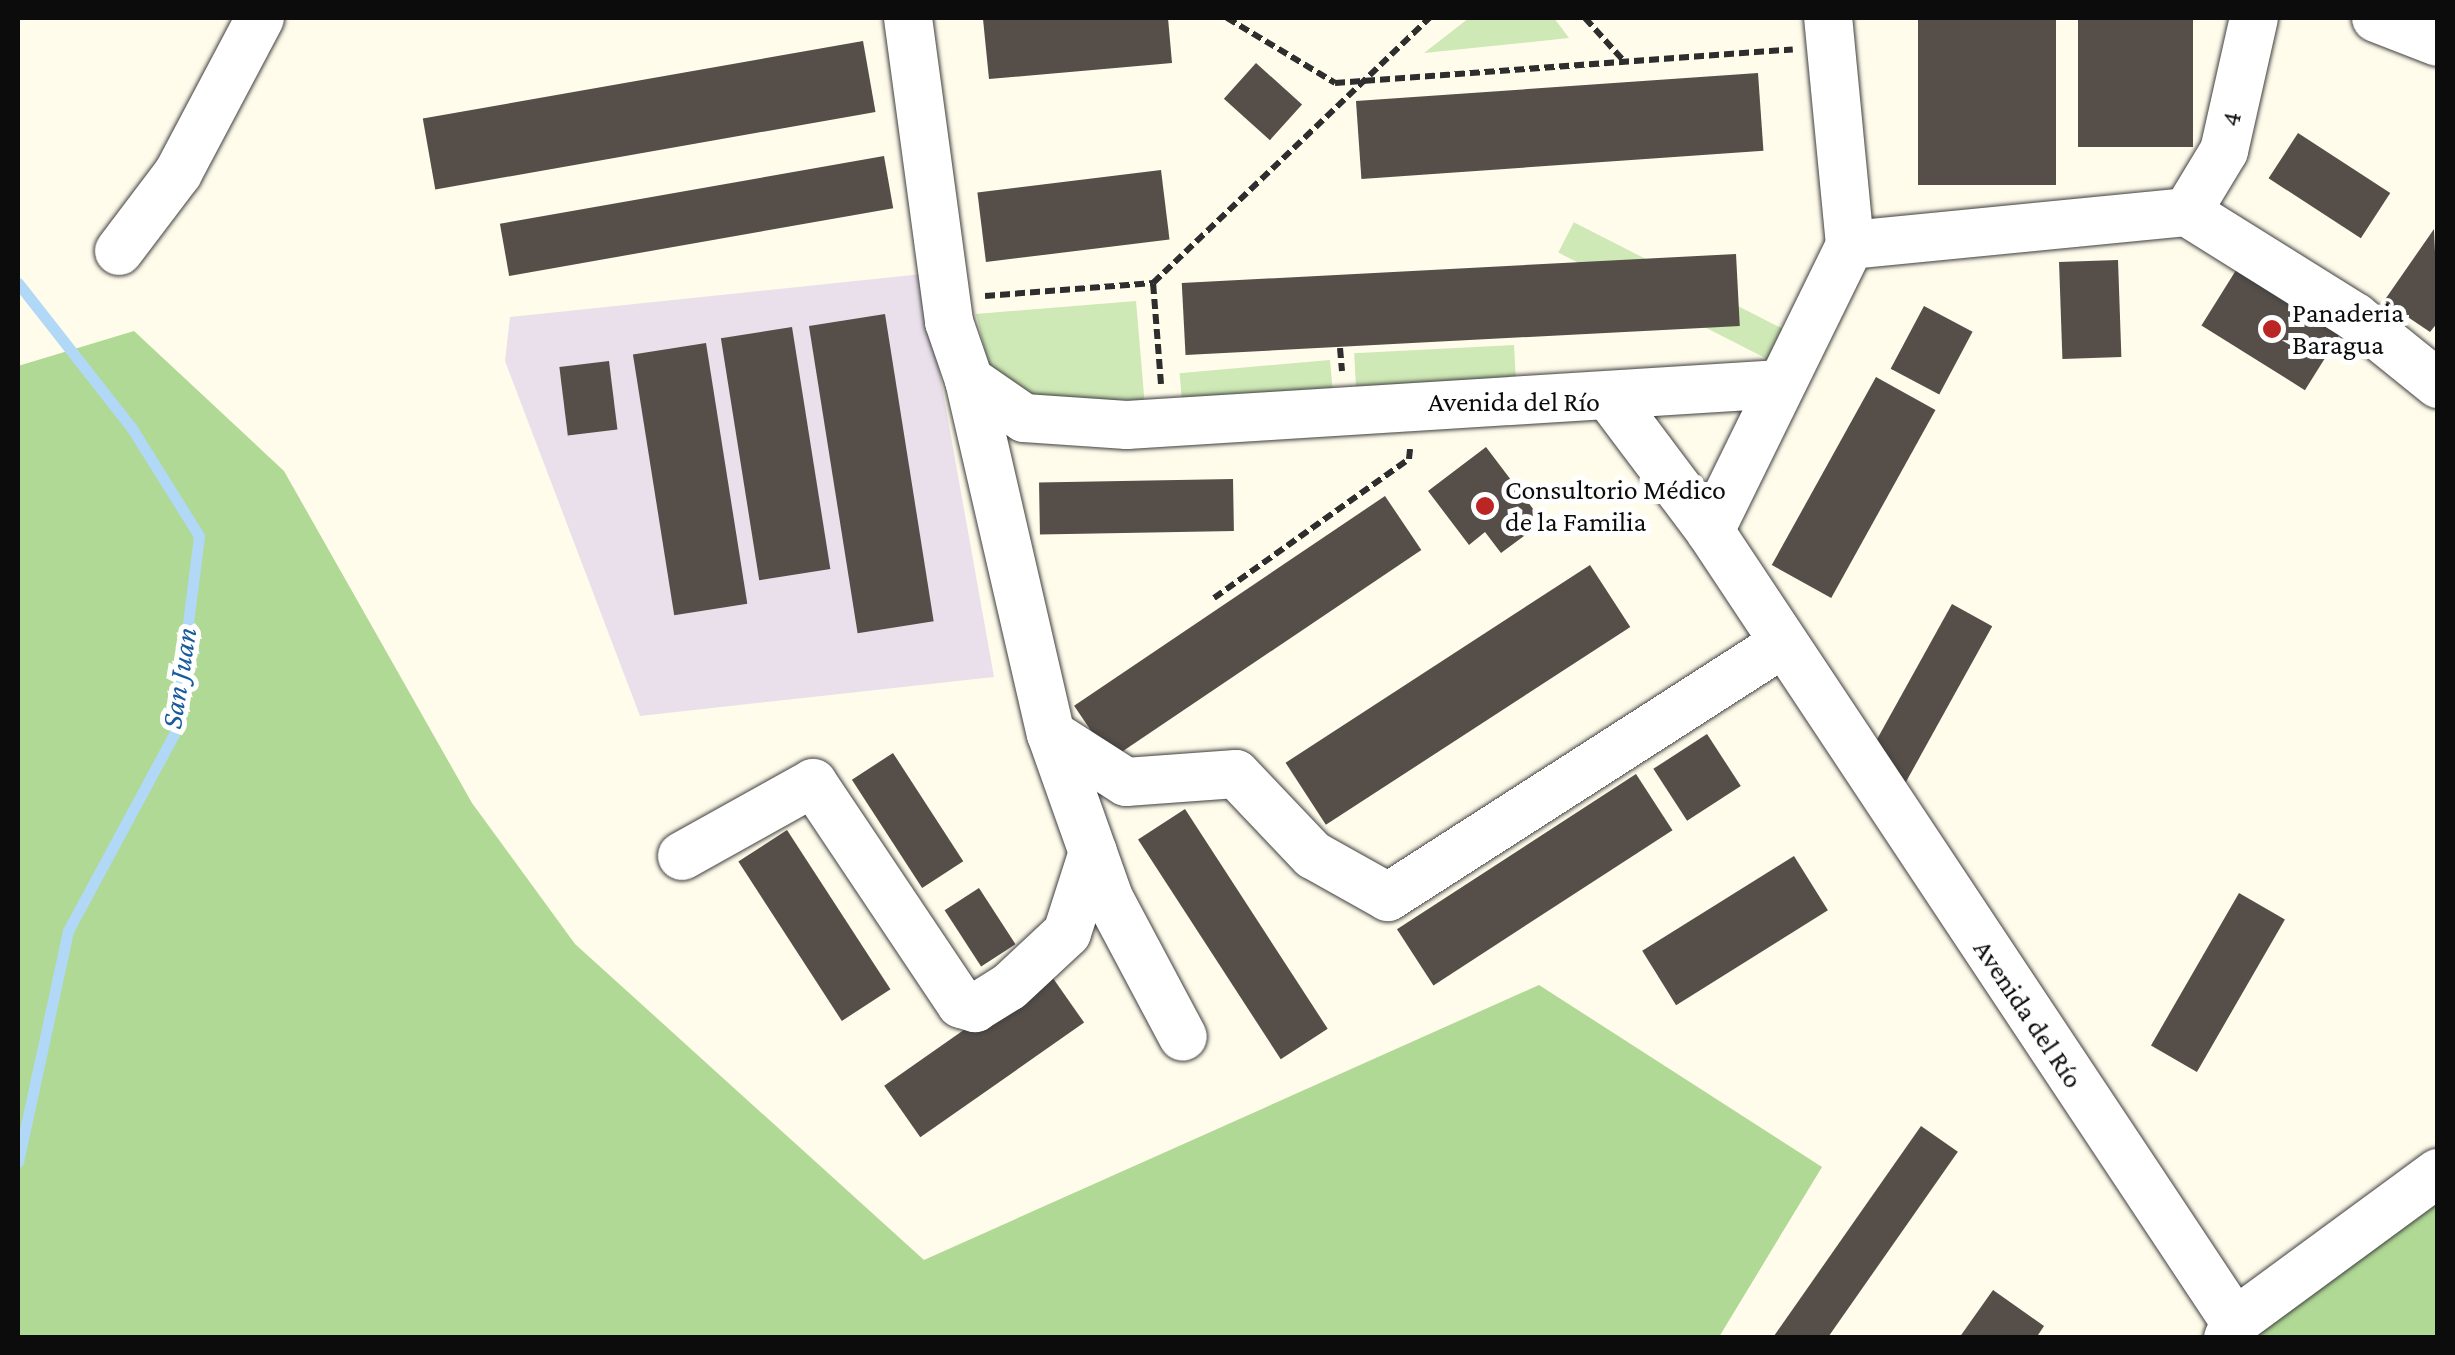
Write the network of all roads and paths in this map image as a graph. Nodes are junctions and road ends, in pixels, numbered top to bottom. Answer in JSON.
{"nodes":[{"id":1,"x":260,"y":18,"type":"edge"},
{"id":2,"x":908,"y":18,"type":"edge"},
{"id":3,"x":1227,"y":18,"type":"edge"},
{"id":4,"x":1428,"y":18,"type":"edge"},
{"id":5,"x":1585,"y":18,"type":"edge"},
{"id":6,"x":2254,"y":18,"type":"edge"},
{"id":7,"x":2376,"y":18,"type":"edge"},
{"id":8,"x":1833,"y":26,"type":"edge"},
{"id":9,"x":2438,"y":42,"type":"edge"},
{"id":10,"x":1624,"y":61,"type":"junction"},
{"id":11,"x":1364,"y":80,"type":"junction"},
{"id":12,"x":2188,"y":212,"type":"junction"},
{"id":13,"x":1850,"y":245,"type":"junction"},
{"id":14,"x":119,"y":252,"type":"dead end"},
{"id":15,"x":1153,"y":283,"type":"junction"},
{"id":16,"x":946,"y":300,"type":"junction"},
{"id":17,"x":969,"y":380,"type":"junction"},
{"id":18,"x":1781,"y":384,"type":"junction"},
{"id":19,"x":2438,"y":384,"type":"edge"},
{"id":20,"x":1611,"y":399,"type":"junction"},
{"id":21,"x":1416,"y":403,"type":"junction"},
{"id":22,"x":1164,"y":422,"type":"junction"},
{"id":23,"x":1710,"y":531,"type":"junction"},
{"id":24,"x":1214,"y":598,"type":"dead end"},
{"id":25,"x":1780,"y":645,"type":"junction"},
{"id":26,"x":1051,"y":734,"type":"junction"},
{"id":27,"x":1093,"y":852,"type":"junction"},
{"id":28,"x":682,"y":856,"type":"dead end"},
{"id":29,"x":1183,"y":1037,"type":"dead end"},
{"id":30,"x":2438,"y":1172,"type":"edge"},
{"id":31,"x":2232,"y":1330,"type":"edge"}],
"edges":[{"from":1,"to":14,"type":"street"},
{"from":2,"to":16,"type":"street"},
{"from":3,"to":11,"type":"path"},
{"from":4,"to":11,"type":"path"},
{"from":5,"to":10,"type":"path"},
{"from":6,"to":12,"type":"street","name":"4"},
{"from":7,"to":9,"type":"street"},
{"from":8,"to":10,"type":"path"},
{"from":8,"to":13,"type":"street"},
{"from":10,"to":11,"type":"path"},
{"from":11,"to":15,"type":"path"},
{"from":12,"to":13,"type":"street"},
{"from":12,"to":19,"type":"street"},
{"from":13,"to":18,"type":"street"},
{"from":15,"to":16,"type":"path"},
{"from":15,"to":22,"type":"path"},
{"from":16,"to":17,"type":"street"},
{"from":17,"to":22,"type":"street","name":"Avenida del Río"},
{"from":17,"to":26,"type":"street"},
{"from":18,"to":20,"type":"street"},
{"from":18,"to":23,"type":"street"},
{"from":20,"to":21,"type":"street","name":"Avenida del Río"},
{"from":20,"to":23,"type":"street","name":"Avenida del Río"},
{"from":21,"to":22,"type":"street","name":"Avenida del Río"},
{"from":21,"to":24,"type":"path"},
{"from":23,"to":25,"type":"street","name":"Avenida del Río"},
{"from":25,"to":26,"type":"street"},
{"from":25,"to":31,"type":"street","name":"Avenida del Río"},
{"from":26,"to":27,"type":"street"},
{"from":27,"to":28,"type":"street"},
{"from":27,"to":29,"type":"street"},
{"from":30,"to":31,"type":"street"}]}
